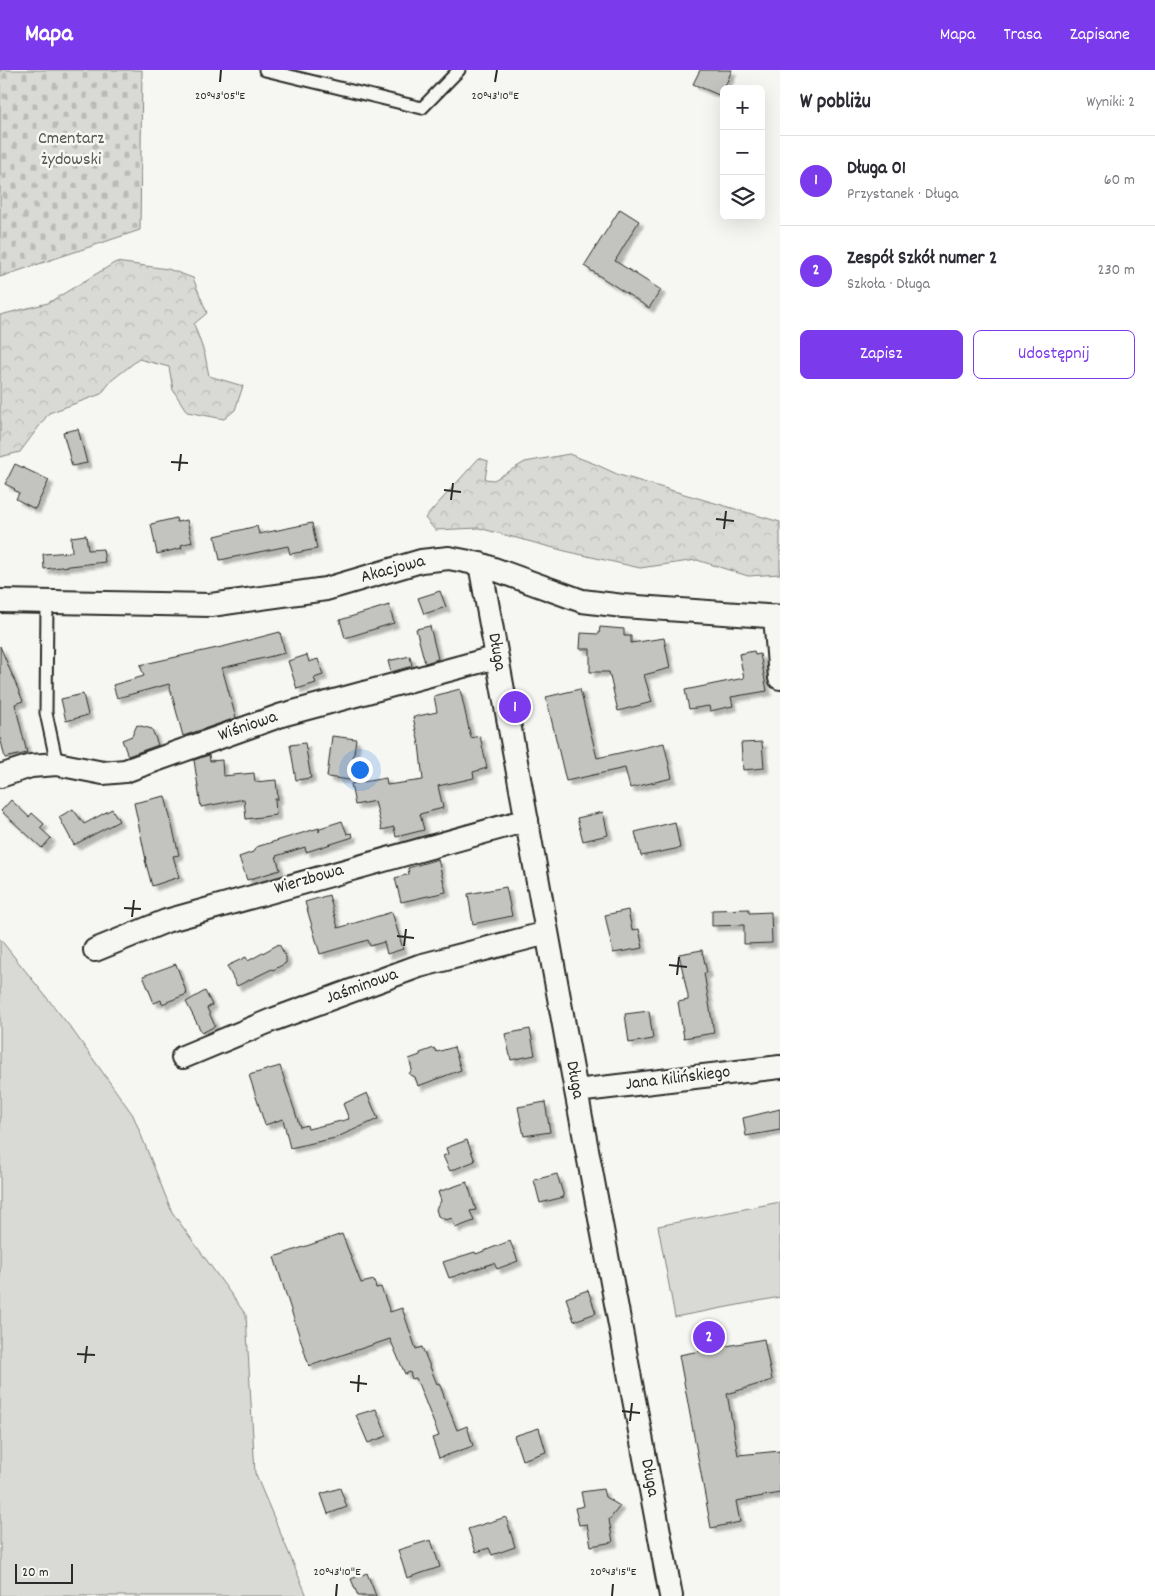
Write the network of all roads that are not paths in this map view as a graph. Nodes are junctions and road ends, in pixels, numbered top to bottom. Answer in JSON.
{"nodes":[{"id":1,"x":265,"y":70,"type":"edge"},
{"id":2,"x":459,"y":70,"type":"edge"},
{"id":3,"x":480,"y":564,"type":"junction"},
{"id":4,"x":0,"y":601,"type":"edge"},
{"id":5,"x":47,"y":602,"type":"junction"},
{"id":6,"x":778,"y":617,"type":"edge"},
{"id":7,"x":497,"y":657,"type":"junction"},
{"id":8,"x":780,"y":678,"type":"edge"},
{"id":9,"x":58,"y":764,"type":"junction"},
{"id":10,"x":0,"y":776,"type":"edge"},
{"id":11,"x":527,"y":820,"type":"junction"},
{"id":12,"x":547,"y":933,"type":"junction"},
{"id":13,"x":95,"y":950,"type":"dead end"},
{"id":14,"x":183,"y":1058,"type":"dead end"},
{"id":15,"x":780,"y":1067,"type":"edge"},
{"id":16,"x":576,"y":1091,"type":"junction"},
{"id":17,"x":671,"y":1596,"type":"edge"}],
"edges":[{"from":1,"to":2,"type":"lane"},
{"from":3,"to":5,"type":"street","name":"Akacjowa"},
{"from":3,"to":6,"type":"street","name":"Akacjowa"},
{"from":3,"to":7,"type":"street","name":"Długa"},
{"from":4,"to":5,"type":"street","name":"Akacjowa"},
{"from":5,"to":9,"type":"lane"},
{"from":6,"to":8,"type":"street"},
{"from":7,"to":9,"type":"street","name":"Wiśniowa"},
{"from":7,"to":11,"type":"street","name":"Długa"},
{"from":9,"to":10,"type":"street","name":"Wiśniowa"},
{"from":11,"to":12,"type":"street","name":"Długa"},
{"from":11,"to":13,"type":"street","name":"Wierzbowa"},
{"from":12,"to":14,"type":"street","name":"Jaśminowa"},
{"from":12,"to":16,"type":"street","name":"Długa"},
{"from":15,"to":16,"type":"street","name":"Jana Kilińskiego"},
{"from":16,"to":17,"type":"street","name":"Długa"}]}
